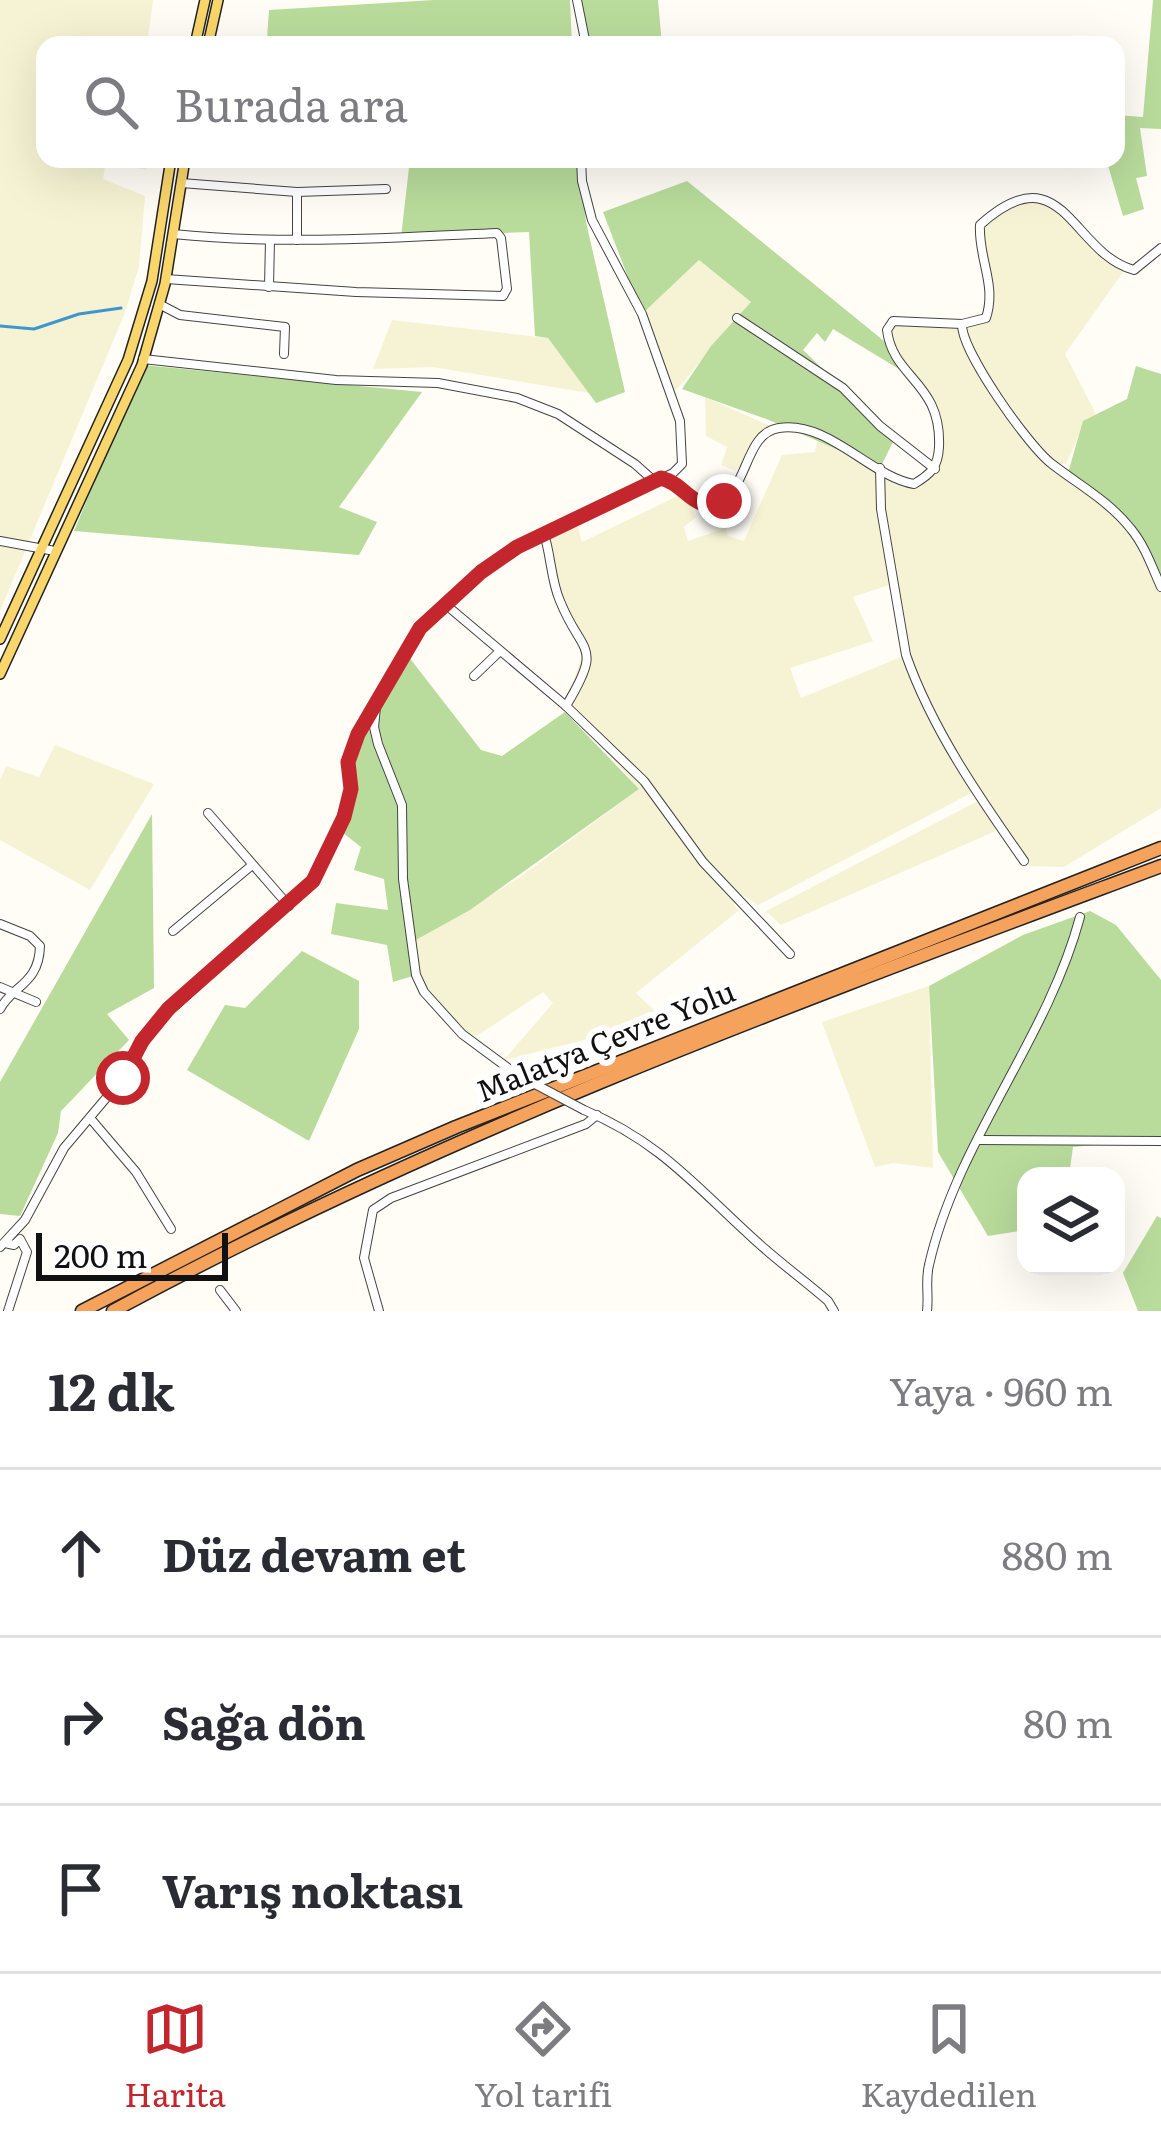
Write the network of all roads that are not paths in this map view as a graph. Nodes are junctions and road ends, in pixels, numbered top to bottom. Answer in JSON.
{"nodes":[{"id":1,"x":205,"y":0,"type":"edge"},
{"id":2,"x":218,"y":0,"type":"edge"},
{"id":3,"x":577,"y":0,"type":"edge"},
{"id":4,"x":197,"y":36,"type":"edge"},
{"id":5,"x":210,"y":36,"type":"edge"},
{"id":6,"x":584,"y":36,"type":"edge"},
{"id":7,"x":170,"y":168,"type":"edge"},
{"id":8,"x":184,"y":168,"type":"edge"},
{"id":9,"x":581,"y":168,"type":"edge"},
{"id":10,"x":182,"y":183,"type":"junction"},
{"id":11,"x":386,"y":190,"type":"dead end"},
{"id":12,"x":297,"y":192,"type":"junction"},
{"id":13,"x":173,"y":234,"type":"junction"},
{"id":14,"x":270,"y":240,"type":"junction"},
{"id":15,"x":298,"y":240,"type":"junction"},
{"id":16,"x":1161,"y":248,"type":"edge"},
{"id":17,"x":166,"y":279,"type":"junction"},
{"id":18,"x":269,"y":287,"type":"junction"},
{"id":19,"x":159,"y":304,"type":"junction"},
{"id":20,"x":737,"y":318,"type":"dead end"},
{"id":21,"x":962,"y":324,"type":"junction"},
{"id":22,"x":284,"y":354,"type":"dead end"},
{"id":23,"x":143,"y":359,"type":"junction"},
{"id":24,"x":682,"y":464,"type":"junction"},
{"id":25,"x":880,"y":469,"type":"junction"},
{"id":26,"x":935,"y":469,"type":"junction"},
{"id":27,"x":657,"y":480,"type":"junction"},
{"id":28,"x":678,"y":486,"type":"junction"},
{"id":29,"x":544,"y":534,"type":"junction"},
{"id":30,"x":0,"y":541,"type":"edge"},
{"id":31,"x":41,"y":549,"type":"junction"},
{"id":32,"x":55,"y":551,"type":"junction"},
{"id":33,"x":1161,"y":587,"type":"edge"},
{"id":34,"x":445,"y":604,"type":"junction"},
{"id":35,"x":0,"y":640,"type":"edge"},
{"id":36,"x":499,"y":652,"type":"junction"},
{"id":37,"x":0,"y":674,"type":"edge"},
{"id":38,"x":474,"y":676,"type":"dead end"},
{"id":39,"x":566,"y":706,"type":"junction"},
{"id":40,"x":376,"y":707,"type":"junction"},
{"id":41,"x":208,"y":813,"type":"dead end"},
{"id":42,"x":1161,"y":848,"type":"edge"},
{"id":43,"x":1024,"y":861,"type":"dead end"},
{"id":44,"x":251,"y":866,"type":"junction"},
{"id":45,"x":1161,"y":866,"type":"edge"},
{"id":46,"x":289,"y":906,"type":"junction"},
{"id":47,"x":1080,"y":917,"type":"dead end"},
{"id":48,"x":0,"y":924,"type":"edge"},
{"id":49,"x":173,"y":931,"type":"dead end"},
{"id":50,"x":790,"y":954,"type":"dead end"},
{"id":51,"x":0,"y":987,"type":"edge"},
{"id":52,"x":18,"y":994,"type":"junction"},
{"id":53,"x":36,"y":1002,"type":"dead end"},
{"id":54,"x":0,"y":1010,"type":"edge"},
{"id":55,"x":597,"y":1115,"type":"junction"},
{"id":56,"x":90,"y":1118,"type":"junction"},
{"id":57,"x":979,"y":1140,"type":"junction"},
{"id":58,"x":1161,"y":1141,"type":"edge"},
{"id":59,"x":171,"y":1229,"type":"dead end"},
{"id":60,"x":2,"y":1245,"type":"edge"},
{"id":61,"x":220,"y":1290,"type":"dead end"},
{"id":62,"x":8,"y":1311,"type":"edge"},
{"id":63,"x":82,"y":1311,"type":"edge"},
{"id":64,"x":113,"y":1311,"type":"edge"},
{"id":65,"x":236,"y":1311,"type":"edge"},
{"id":66,"x":383,"y":1311,"type":"edge"},
{"id":67,"x":834,"y":1311,"type":"edge"},
{"id":68,"x":927,"y":1311,"type":"edge"}],
"edges":[{"from":1,"to":4,"type":"main road"},
{"from":2,"to":5,"type":"main road"},
{"from":3,"to":6,"type":"street"},
{"from":7,"to":31,"type":"main road"},
{"from":8,"to":10,"type":"main road"},
{"from":9,"to":24,"type":"street"},
{"from":10,"to":12,"type":"street"},
{"from":10,"to":13,"type":"main road"},
{"from":11,"to":12,"type":"street"},
{"from":12,"to":15,"type":"street"},
{"from":13,"to":14,"type":"street"},
{"from":13,"to":17,"type":"main road"},
{"from":14,"to":15,"type":"street"},
{"from":14,"to":18,"type":"street"},
{"from":15,"to":18,"type":"street"},
{"from":16,"to":21,"type":"street"},
{"from":17,"to":18,"type":"street"},
{"from":17,"to":19,"type":"main road"},
{"from":19,"to":22,"type":"street"},
{"from":19,"to":23,"type":"main road"},
{"from":20,"to":26,"type":"street"},
{"from":21,"to":26,"type":"street"},
{"from":21,"to":33,"type":"street"},
{"from":23,"to":27,"type":"street"},
{"from":23,"to":32,"type":"main road"},
{"from":24,"to":27,"type":"street"},
{"from":24,"to":28,"type":"street"},
{"from":25,"to":26,"type":"street"},
{"from":25,"to":28,"type":"street"},
{"from":25,"to":43,"type":"street"},
{"from":27,"to":28,"type":"street"},
{"from":27,"to":29,"type":"street"},
{"from":29,"to":34,"type":"street"},
{"from":29,"to":39,"type":"street"},
{"from":30,"to":31,"type":"street"},
{"from":31,"to":32,"type":"street"},
{"from":31,"to":35,"type":"main road"},
{"from":32,"to":37,"type":"main road"},
{"from":34,"to":36,"type":"street"},
{"from":34,"to":40,"type":"street"},
{"from":36,"to":38,"type":"street"},
{"from":36,"to":39,"type":"street"},
{"from":39,"to":50,"type":"street"},
{"from":40,"to":46,"type":"street"},
{"from":40,"to":55,"type":"street","bridge":true},
{"from":41,"to":44,"type":"street"},
{"from":42,"to":63,"type":"highway","name":"Malatya Çevre Yolu"},
{"from":44,"to":46,"type":"street"},
{"from":44,"to":49,"type":"street"},
{"from":45,"to":64,"type":"highway","name":"Malatya Çevre Yolu"},
{"from":46,"to":56,"type":"street"},
{"from":47,"to":57,"type":"street"},
{"from":48,"to":52,"type":"street"},
{"from":51,"to":52,"type":"street"},
{"from":52,"to":53,"type":"street"},
{"from":52,"to":54,"type":"street"},
{"from":55,"to":66,"type":"street"},
{"from":55,"to":67,"type":"street"},
{"from":56,"to":59,"type":"street"},
{"from":56,"to":60,"type":"street"},
{"from":57,"to":58,"type":"street"},
{"from":57,"to":68,"type":"street"},
{"from":60,"to":62,"type":"street"},
{"from":61,"to":65,"type":"street"}]}
